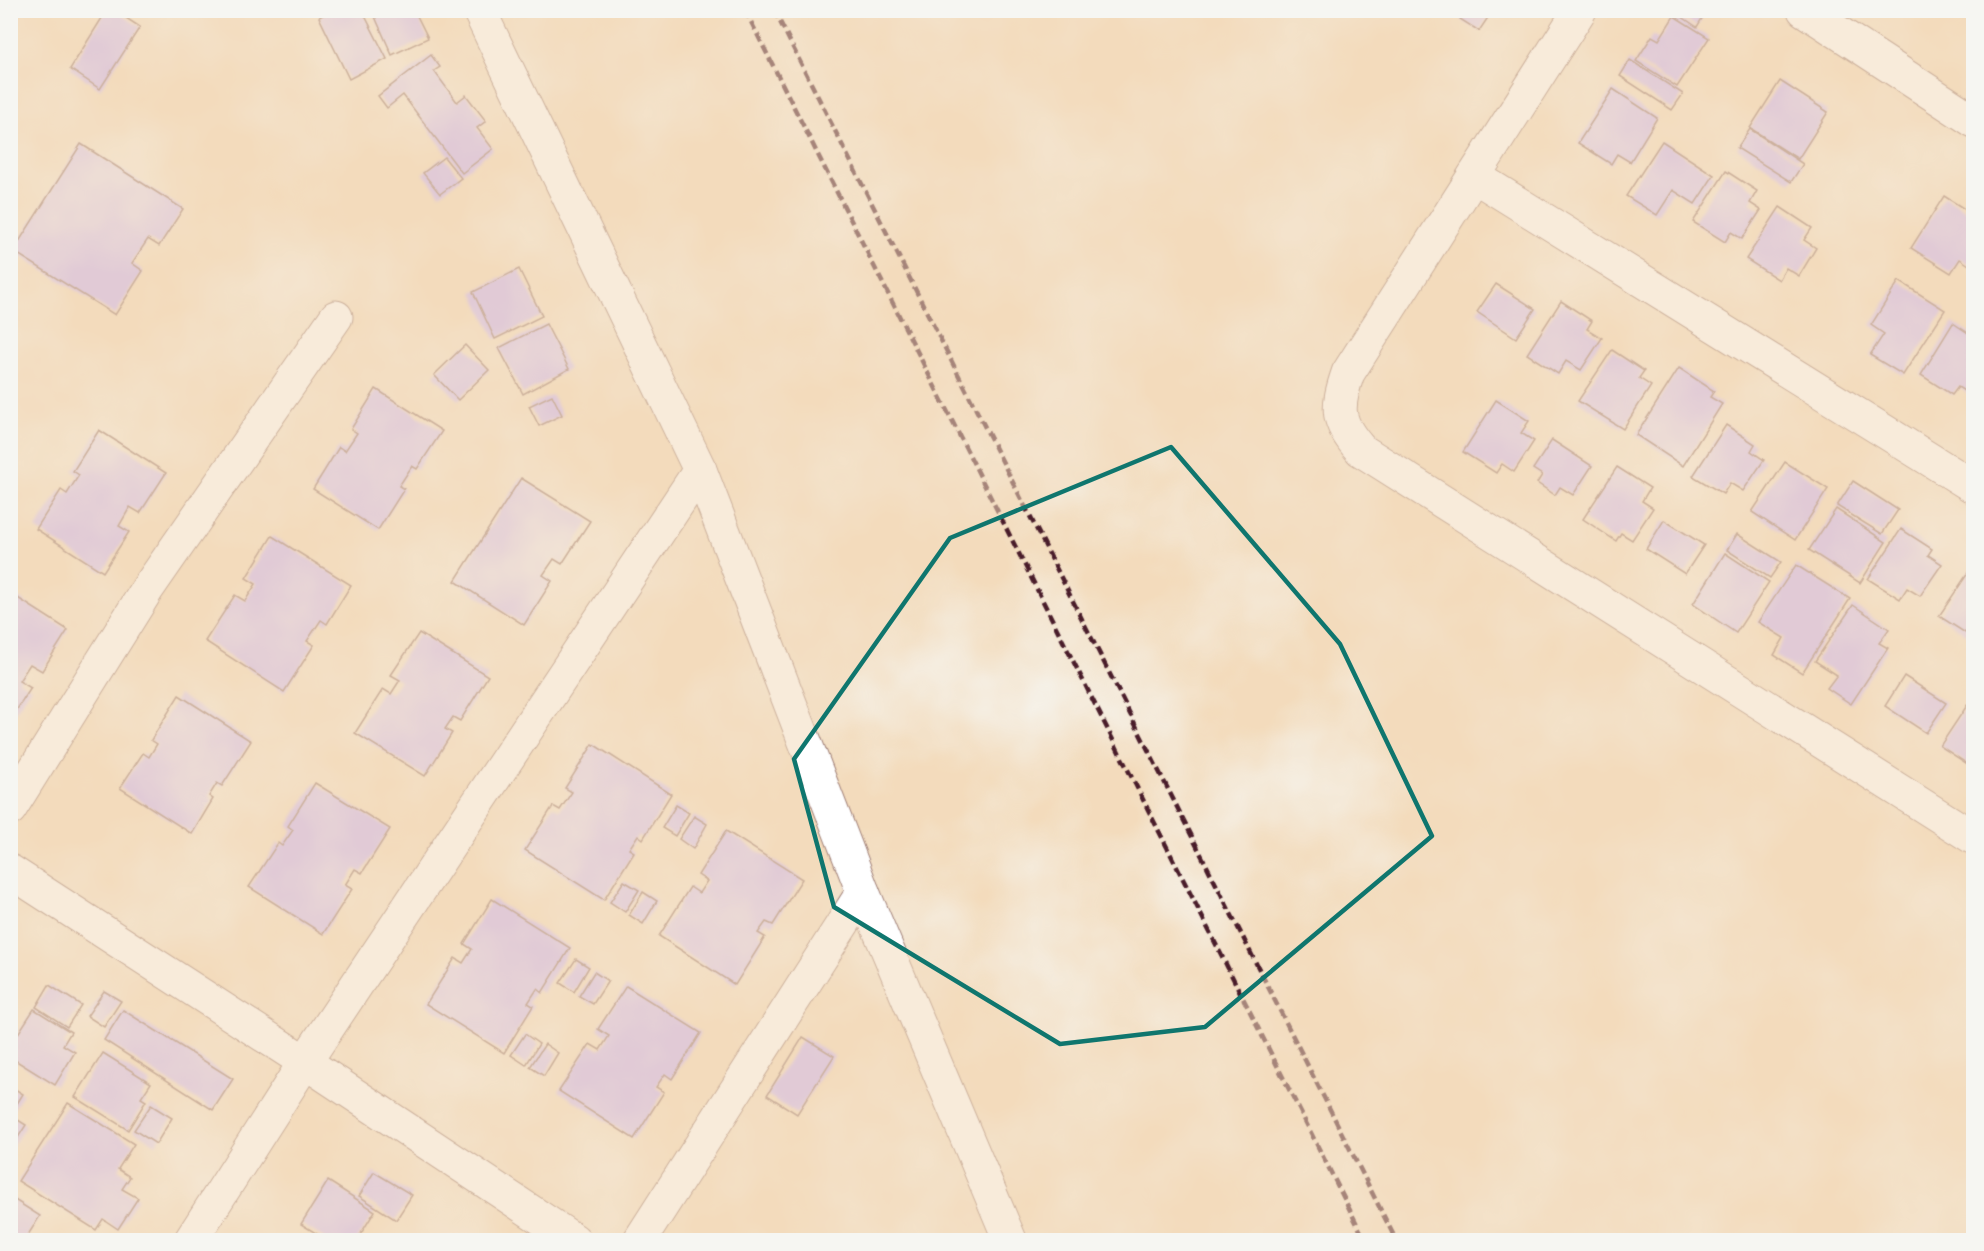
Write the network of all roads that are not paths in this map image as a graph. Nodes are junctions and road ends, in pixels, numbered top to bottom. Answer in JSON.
{"nodes":[{"id":1,"x":479,"y":10,"type":"edge"},
{"id":2,"x":1580,"y":10,"type":"edge"},
{"id":3,"x":1804,"y":10,"type":"edge"},
{"id":4,"x":1974,"y":121,"type":"edge"},
{"id":5,"x":1474,"y":176,"type":"junction"},
{"id":6,"x":336,"y":316,"type":"dead end"},
{"id":7,"x":700,"y":470,"type":"junction"},
{"id":8,"x":1974,"y":487,"type":"edge"},
{"id":9,"x":10,"y":809,"type":"edge"},
{"id":10,"x":1974,"y":838,"type":"edge"},
{"id":11,"x":10,"y":871,"type":"edge"},
{"id":12,"x":863,"y":892,"type":"junction"},
{"id":13,"x":306,"y":1062,"type":"junction"},
{"id":14,"x":191,"y":1240,"type":"edge"},
{"id":15,"x":574,"y":1240,"type":"edge"},
{"id":16,"x":640,"y":1240,"type":"edge"},
{"id":17,"x":1010,"y":1240,"type":"edge"}],
"edges":[{"from":1,"to":7,"type":"street"},
{"from":2,"to":5,"type":"street"},
{"from":3,"to":4,"type":"street"},
{"from":5,"to":8,"type":"street"},
{"from":5,"to":10,"type":"street"},
{"from":6,"to":9,"type":"street"},
{"from":7,"to":12,"type":"street"},
{"from":7,"to":13,"type":"street"},
{"from":11,"to":13,"type":"street"},
{"from":12,"to":16,"type":"street"},
{"from":12,"to":17,"type":"street"},
{"from":13,"to":14,"type":"street"},
{"from":13,"to":15,"type":"street"}]}
